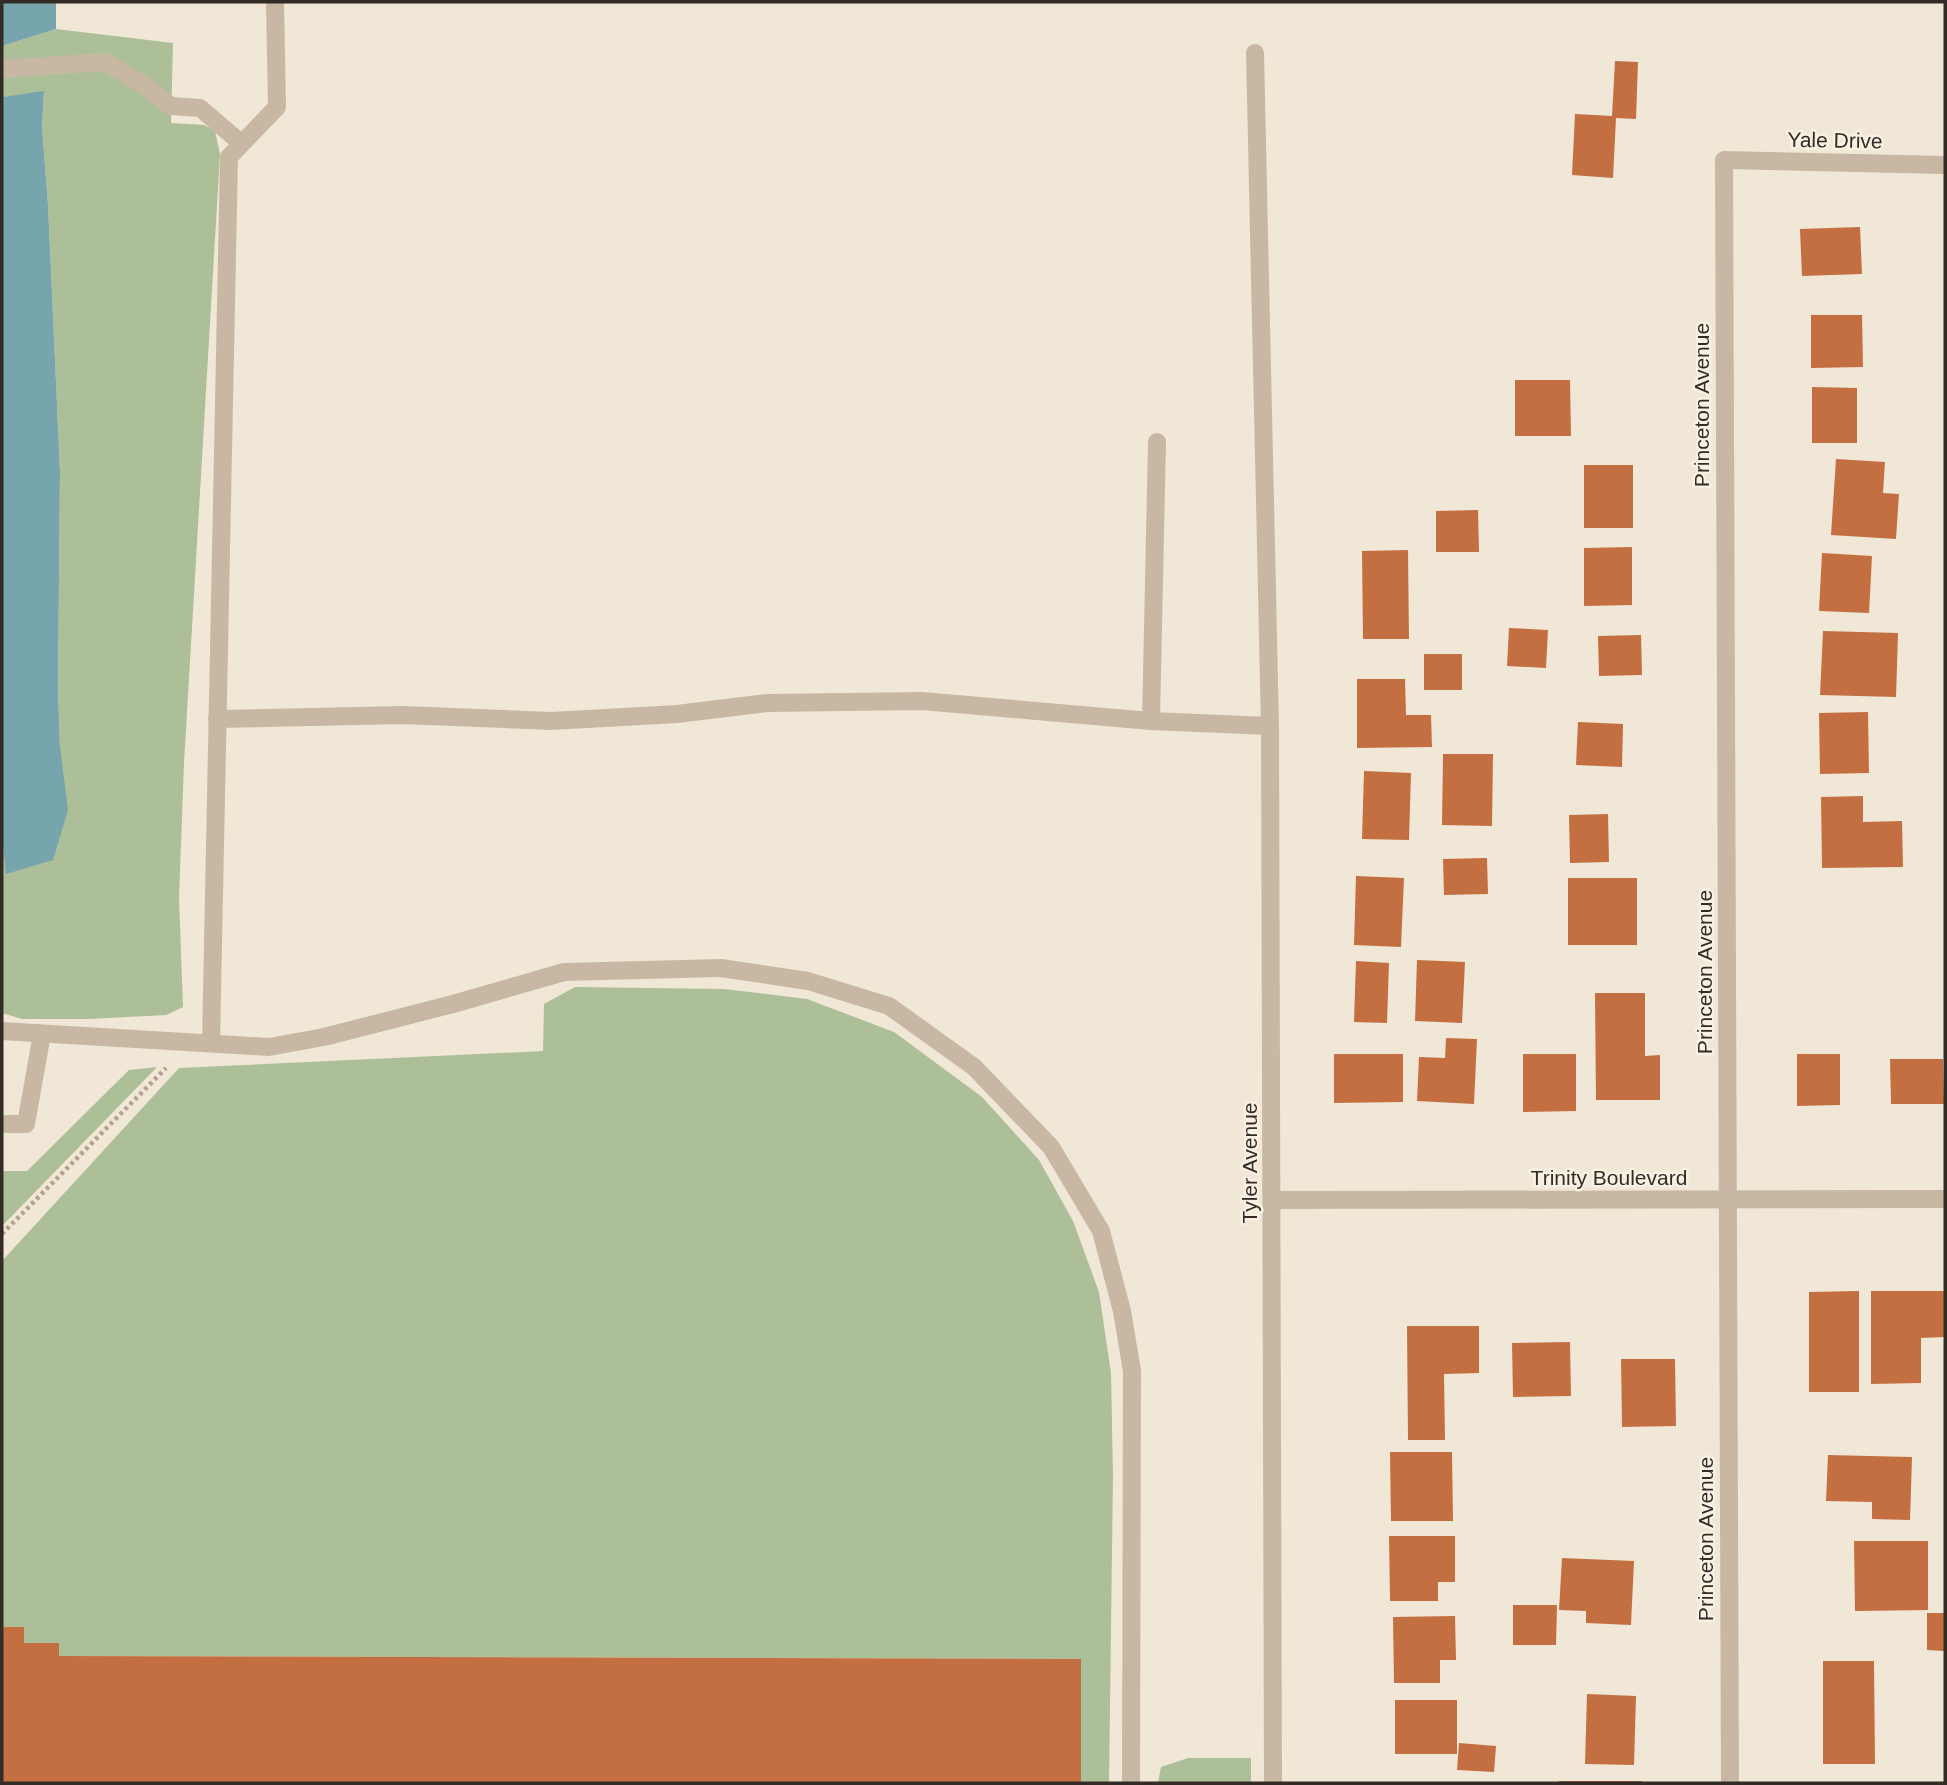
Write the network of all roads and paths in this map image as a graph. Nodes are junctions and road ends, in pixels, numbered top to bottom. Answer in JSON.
{"nodes":[{"id":1,"x":275,"y":2,"type":"edge"},
{"id":2,"x":1255,"y":53,"type":"dead end"},
{"id":3,"x":2,"y":69,"type":"edge"},
{"id":4,"x":242,"y":143,"type":"junction"},
{"id":5,"x":1724,"y":160,"type":"joint"},
{"id":6,"x":1945,"y":165,"type":"edge"},
{"id":7,"x":1157,"y":442,"type":"dead end"},
{"id":8,"x":217,"y":719,"type":"junction"},
{"id":9,"x":1151,"y":721,"type":"junction"},
{"id":10,"x":1270,"y":726,"type":"junction"},
{"id":11,"x":2,"y":1031,"type":"edge"},
{"id":12,"x":43,"y":1034,"type":"junction"},
{"id":13,"x":211,"y":1043,"type":"junction"},
{"id":14,"x":167,"y":1067,"type":"dead end"},
{"id":15,"x":2,"y":1124,"type":"edge"},
{"id":16,"x":1272,"y":1199,"type":"junction"},
{"id":17,"x":1945,"y":1199,"type":"edge"},
{"id":18,"x":1727,"y":1200,"type":"junction"},
{"id":19,"x":2,"y":1234,"type":"edge"},
{"id":20,"x":1131,"y":1783,"type":"edge"},
{"id":21,"x":1273,"y":1783,"type":"edge"},
{"id":22,"x":1730,"y":1783,"type":"edge"}],
"edges":[{"from":1,"to":4,"type":"street"},
{"from":2,"to":10,"type":"street","name":"Tyler Avenue"},
{"from":3,"to":4,"type":"street"},
{"from":4,"to":8,"type":"street"},
{"from":5,"to":6,"type":"street","name":"Yale Drive"},
{"from":5,"to":18,"type":"street","name":"Princeton Avenue"},
{"from":7,"to":9,"type":"street"},
{"from":8,"to":9,"type":"street"},
{"from":8,"to":13,"type":"street"},
{"from":9,"to":10,"type":"street"},
{"from":10,"to":16,"type":"street","name":"Tyler Avenue"},
{"from":11,"to":12,"type":"street"},
{"from":12,"to":13,"type":"street"},
{"from":12,"to":15,"type":"street"},
{"from":13,"to":20,"type":"street"},
{"from":14,"to":19,"type":"path"},
{"from":16,"to":18,"type":"street","name":"Trinity Boulevard"},
{"from":16,"to":21,"type":"street","name":"Tyler Avenue"},
{"from":17,"to":18,"type":"street","name":"Trinity Boulevard"},
{"from":18,"to":22,"type":"street","name":"Princeton Avenue"}]}
